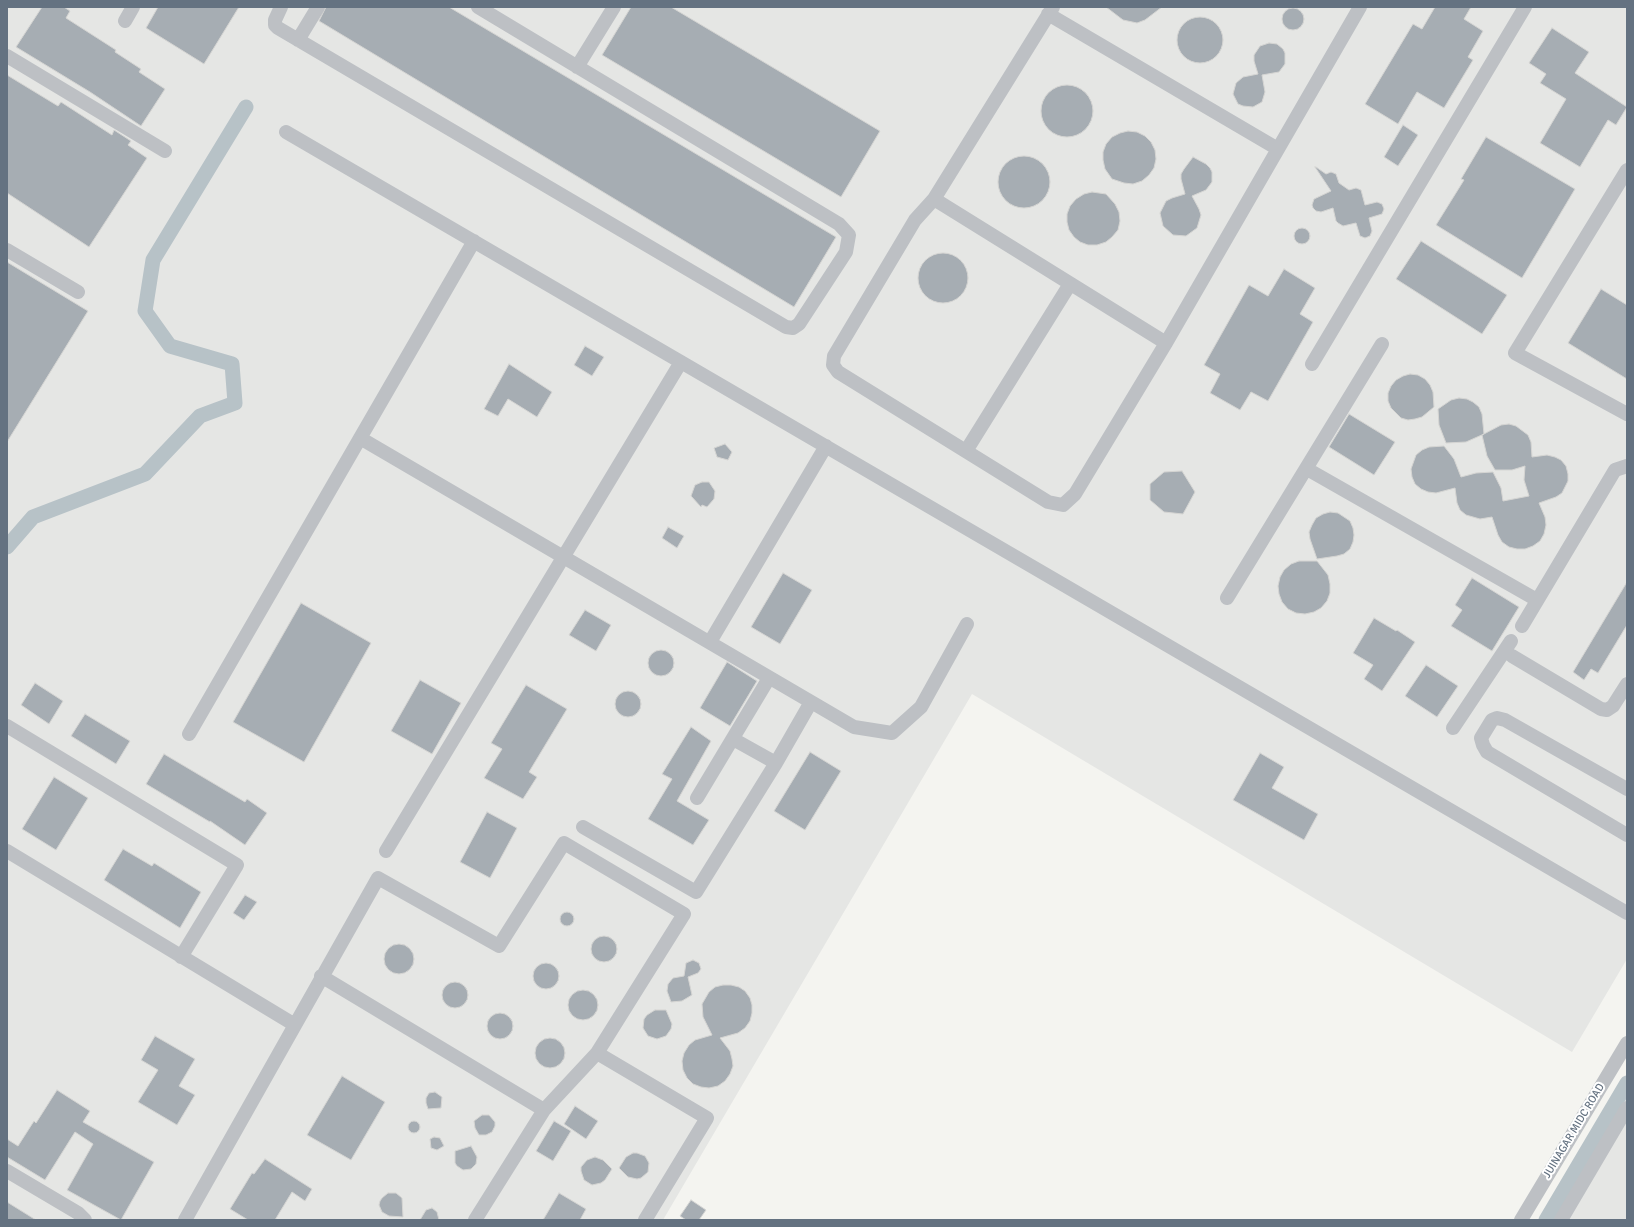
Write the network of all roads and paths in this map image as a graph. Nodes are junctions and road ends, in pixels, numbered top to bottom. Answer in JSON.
{"nodes":[{"id":1,"x":133,"y":7,"type":"edge"},
{"id":2,"x":281,"y":7,"type":"edge"},
{"id":3,"x":318,"y":7,"type":"edge"},
{"id":4,"x":478,"y":7,"type":"edge"},
{"id":5,"x":614,"y":7,"type":"edge"},
{"id":6,"x":1360,"y":7,"type":"edge"},
{"id":7,"x":1525,"y":7,"type":"edge"},
{"id":8,"x":1051,"y":11,"type":"edge"},
{"id":9,"x":125,"y":21,"type":"dead end"},
{"id":10,"x":298,"y":40,"type":"junction"},
{"id":11,"x":7,"y":56,"type":"edge"},
{"id":12,"x":577,"y":67,"type":"junction"},
{"id":13,"x":286,"y":132,"type":"dead end"},
{"id":14,"x":1278,"y":149,"type":"junction"},
{"id":15,"x":166,"y":152,"type":"dead end"},
{"id":16,"x":1627,"y":170,"type":"edge"},
{"id":17,"x":934,"y":199,"type":"junction"},
{"id":18,"x":474,"y":241,"type":"junction"},
{"id":19,"x":7,"y":250,"type":"edge"},
{"id":20,"x":1070,"y":284,"type":"junction"},
{"id":21,"x":78,"y":292,"type":"dead end"},
{"id":22,"x":1166,"y":343,"type":"junction"},
{"id":23,"x":1382,"y":344,"type":"dead end"},
{"id":24,"x":681,"y":362,"type":"junction"},
{"id":25,"x":1312,"y":364,"type":"dead end"},
{"id":26,"x":1627,"y":414,"type":"edge"},
{"id":27,"x":360,"y":438,"type":"junction"},
{"id":28,"x":826,"y":446,"type":"junction"},
{"id":29,"x":966,"y":452,"type":"junction"},
{"id":30,"x":1627,"y":466,"type":"edge"},
{"id":31,"x":1307,"y":469,"type":"junction"},
{"id":32,"x":563,"y":557,"type":"junction"},
{"id":33,"x":1227,"y":598,"type":"dead end"},
{"id":34,"x":1537,"y":600,"type":"junction"},
{"id":35,"x":966,"y":624,"type":"dead end"},
{"id":36,"x":1522,"y":626,"type":"dead end"},
{"id":37,"x":1511,"y":641,"type":"dead end"},
{"id":38,"x":710,"y":642,"type":"junction"},
{"id":39,"x":1512,"y":656,"type":"dead end"},
{"id":40,"x":769,"y":678,"type":"junction"},
{"id":41,"x":1627,"y":684,"type":"edge"},
{"id":42,"x":811,"y":702,"type":"junction"},
{"id":43,"x":7,"y":726,"type":"edge"},
{"id":44,"x":1453,"y":728,"type":"dead end"},
{"id":45,"x":188,"y":734,"type":"dead end"},
{"id":46,"x":734,"y":738,"type":"junction"},
{"id":47,"x":776,"y":763,"type":"junction"},
{"id":48,"x":1627,"y":789,"type":"edge"},
{"id":49,"x":697,"y":798,"type":"dead end"},
{"id":50,"x":583,"y":827,"type":"dead end"},
{"id":51,"x":1627,"y":835,"type":"edge"},
{"id":52,"x":7,"y":851,"type":"edge"},
{"id":53,"x":386,"y":851,"type":"dead end"},
{"id":54,"x":1627,"y":913,"type":"edge"},
{"id":55,"x":181,"y":957,"type":"junction"},
{"id":56,"x":321,"y":976,"type":"junction"},
{"id":57,"x":295,"y":1025,"type":"junction"},
{"id":58,"x":1627,"y":1043,"type":"edge"},
{"id":59,"x":598,"y":1053,"type":"junction"},
{"id":60,"x":1627,"y":1108,"type":"edge"},
{"id":61,"x":544,"y":1110,"type":"junction"},
{"id":62,"x":7,"y":1171,"type":"edge"},
{"id":63,"x":84,"y":1220,"type":"edge"},
{"id":64,"x":185,"y":1220,"type":"edge"},
{"id":65,"x":475,"y":1220,"type":"edge"},
{"id":66,"x":645,"y":1220,"type":"edge"},
{"id":67,"x":1521,"y":1220,"type":"edge"},
{"id":68,"x":1561,"y":1220,"type":"edge"}],
"edges":[{"from":1,"to":9,"type":"street"},
{"from":2,"to":10,"type":"street"},
{"from":3,"to":10,"type":"street"},
{"from":4,"to":12,"type":"street"},
{"from":5,"to":12,"type":"street"},
{"from":6,"to":14,"type":"street"},
{"from":7,"to":25,"type":"street"},
{"from":8,"to":14,"type":"street"},
{"from":8,"to":17,"type":"street"},
{"from":10,"to":12,"type":"street"},
{"from":11,"to":15,"type":"street"},
{"from":13,"to":18,"type":"street"},
{"from":14,"to":22,"type":"street"},
{"from":16,"to":26,"type":"street"},
{"from":17,"to":20,"type":"street"},
{"from":17,"to":29,"type":"street"},
{"from":18,"to":24,"type":"street"},
{"from":18,"to":27,"type":"street"},
{"from":19,"to":21,"type":"street"},
{"from":20,"to":22,"type":"street"},
{"from":20,"to":29,"type":"street"},
{"from":22,"to":29,"type":"street"},
{"from":23,"to":31,"type":"street"},
{"from":24,"to":28,"type":"street"},
{"from":24,"to":32,"type":"street"},
{"from":27,"to":32,"type":"street"},
{"from":27,"to":45,"type":"street"},
{"from":28,"to":38,"type":"street"},
{"from":28,"to":54,"type":"street"},
{"from":30,"to":34,"type":"street"},
{"from":31,"to":33,"type":"street"},
{"from":31,"to":34,"type":"street"},
{"from":32,"to":38,"type":"street"},
{"from":32,"to":53,"type":"street"},
{"from":34,"to":36,"type":"street"},
{"from":35,"to":42,"type":"street"},
{"from":37,"to":44,"type":"street"},
{"from":38,"to":40,"type":"street"},
{"from":39,"to":41,"type":"street"},
{"from":40,"to":42,"type":"street"},
{"from":40,"to":46,"type":"street"},
{"from":42,"to":47,"type":"street"},
{"from":43,"to":55,"type":"street"},
{"from":46,"to":47,"type":"street"},
{"from":46,"to":49,"type":"street"},
{"from":47,"to":50,"type":"street"},
{"from":48,"to":51,"type":"street"},
{"from":52,"to":55,"type":"street"},
{"from":55,"to":57,"type":"street"},
{"from":56,"to":57,"type":"street"},
{"from":56,"to":59,"type":"street"},
{"from":56,"to":61,"type":"street"},
{"from":57,"to":64,"type":"street"},
{"from":58,"to":67,"type":"street","name":"JUINAGAR MIDC ROAD"},
{"from":59,"to":61,"type":"street"},
{"from":59,"to":66,"type":"street"},
{"from":60,"to":68,"type":"street"},
{"from":61,"to":65,"type":"street"},
{"from":62,"to":63,"type":"street"}]}
